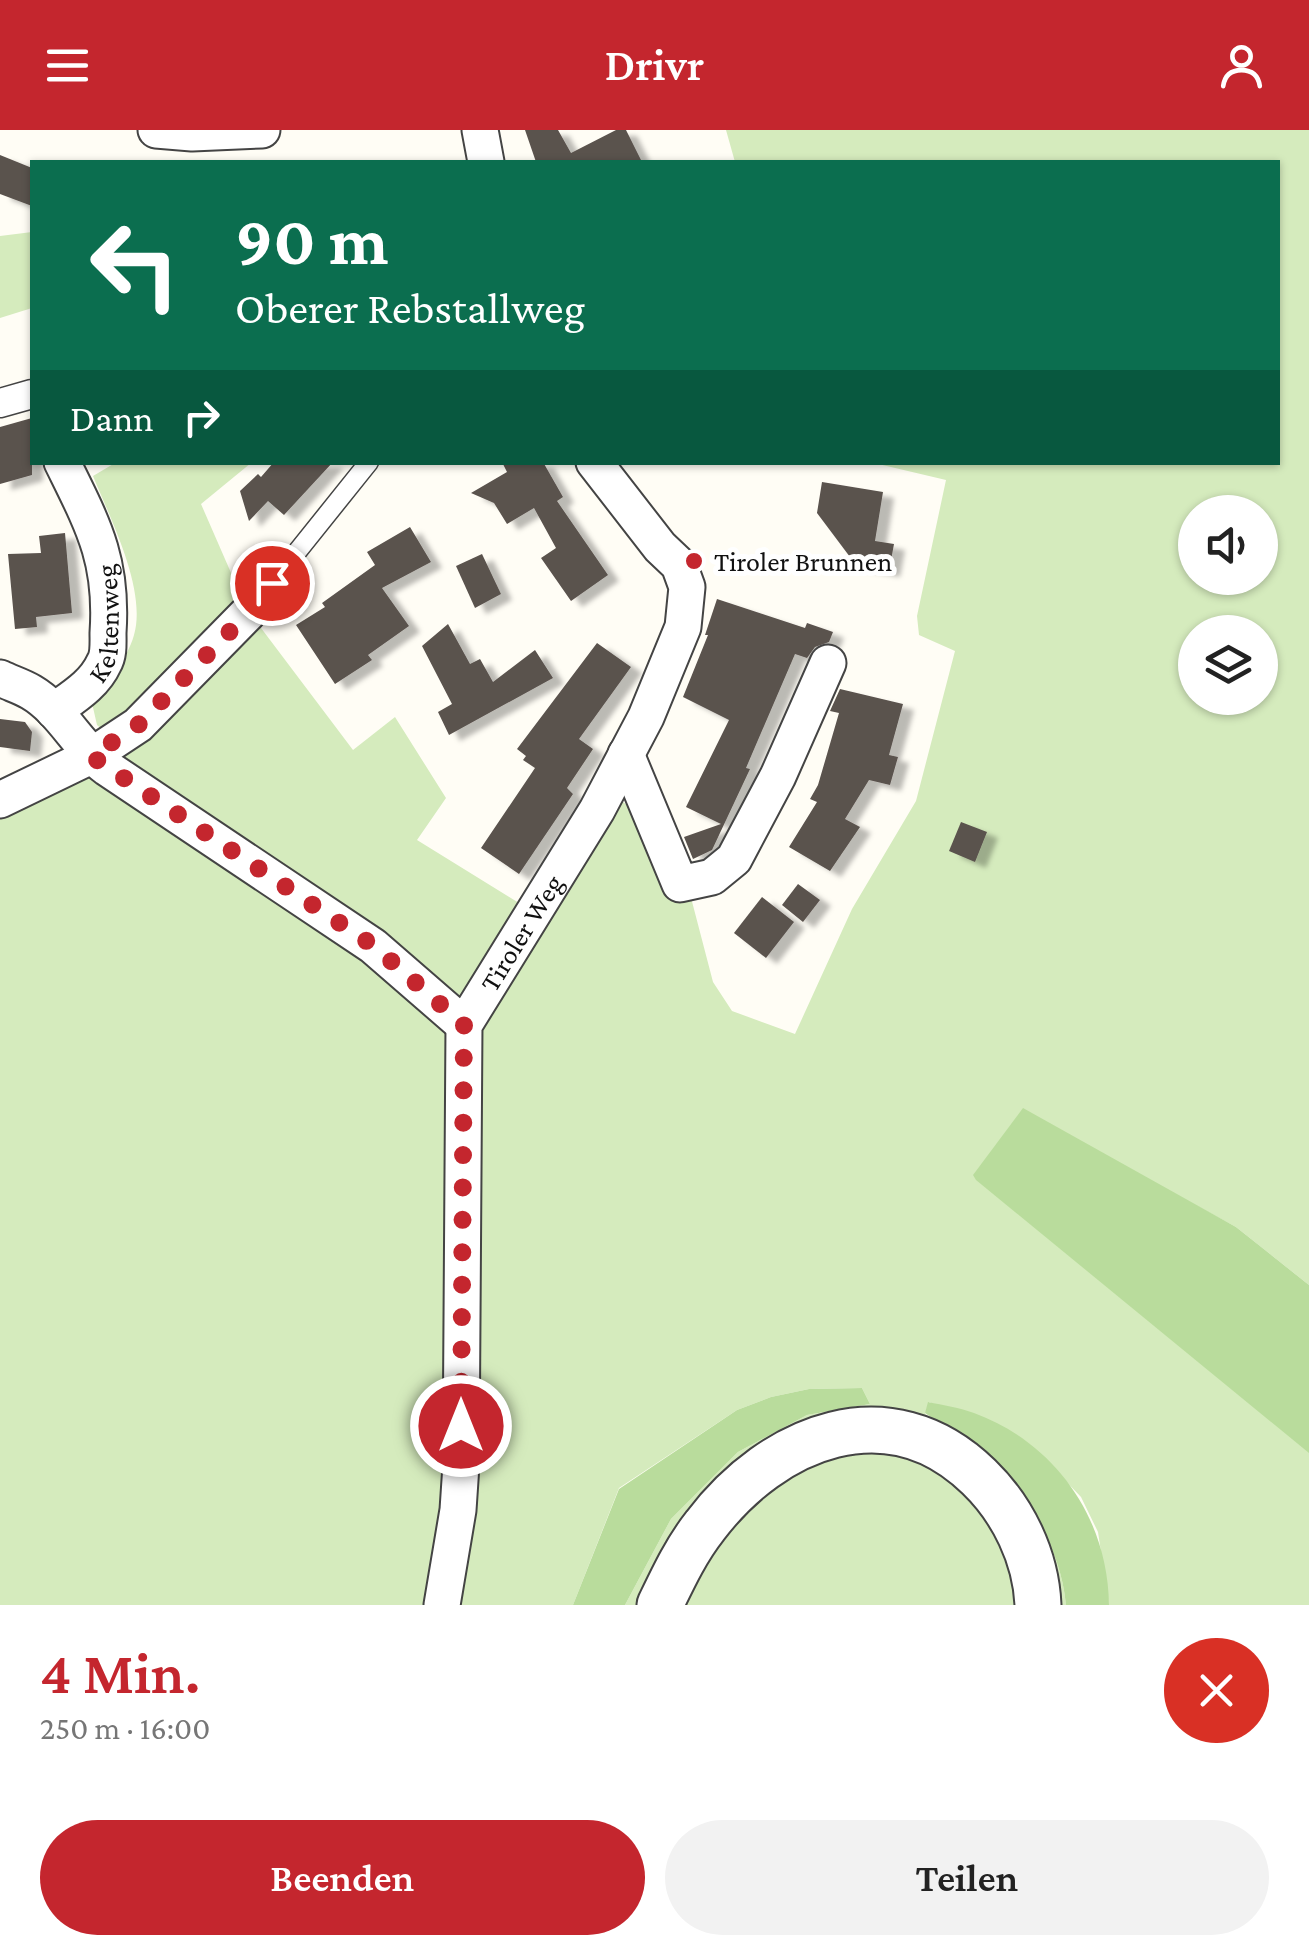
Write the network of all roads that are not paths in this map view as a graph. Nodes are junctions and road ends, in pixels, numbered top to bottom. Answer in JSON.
{"nodes":[{"id":1,"x":156,"y":130,"type":"edge"},
{"id":2,"x":262,"y":130,"type":"edge"},
{"id":3,"x":480,"y":130,"type":"edge"},
{"id":4,"x":486,"y":160,"type":"edge"},
{"id":5,"x":30,"y":395,"type":"edge"},
{"id":6,"x":0,"y":403,"type":"edge"},
{"id":7,"x":64,"y":465,"type":"edge"},
{"id":8,"x":367,"y":465,"type":"edge"},
{"id":9,"x":596,"y":465,"type":"edge"},
{"id":10,"x":248,"y":613,"type":"joint"},
{"id":11,"x":828,"y":663,"type":"dead end"},
{"id":12,"x":0,"y":678,"type":"edge"},
{"id":13,"x":54,"y":711,"type":"junction"},
{"id":14,"x":626,"y":754,"type":"junction"},
{"id":15,"x":91,"y":756,"type":"junction"},
{"id":16,"x":0,"y":800,"type":"edge"},
{"id":17,"x":464,"y":1025,"type":"junction"},
{"id":18,"x":442,"y":1605,"type":"edge"},
{"id":19,"x":660,"y":1605,"type":"edge"},
{"id":20,"x":1038,"y":1605,"type":"edge"}],
"edges":[{"from":1,"to":2,"type":"street"},
{"from":3,"to":4,"type":"street"},
{"from":5,"to":6,"type":"street"},
{"from":7,"to":13,"type":"street","name":"Keltenweg"},
{"from":8,"to":10,"type":"lane"},
{"from":9,"to":14,"type":"street","name":"Tiroler Weg"},
{"from":10,"to":15,"type":"street"},
{"from":11,"to":14,"type":"street"},
{"from":12,"to":13,"type":"street"},
{"from":13,"to":15,"type":"street"},
{"from":14,"to":17,"type":"street","name":"Tiroler Weg"},
{"from":15,"to":16,"type":"street"},
{"from":15,"to":17,"type":"street"},
{"from":17,"to":18,"type":"street"},
{"from":19,"to":20,"type":"street"}]}
